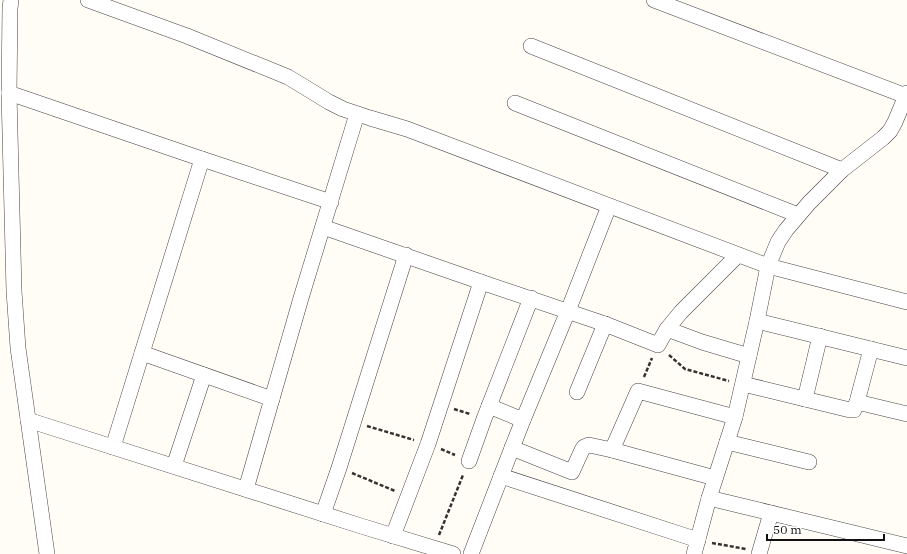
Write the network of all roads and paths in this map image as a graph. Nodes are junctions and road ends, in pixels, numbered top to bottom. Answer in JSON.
{"nodes":[{"id":1,"x":11,"y":0,"type":"edge"},
{"id":2,"x":88,"y":0,"type":"edge"},
{"id":3,"x":654,"y":0,"type":"edge"},
{"id":4,"x":531,"y":46,"type":"dead end"},
{"id":5,"x":9,"y":93,"type":"junction"},
{"id":6,"x":906,"y":95,"type":"edge"},
{"id":7,"x":515,"y":103,"type":"dead end"},
{"id":8,"x":357,"y":114,"type":"junction"},
{"id":9,"x":202,"y":159,"type":"junction"},
{"id":10,"x":842,"y":170,"type":"junction"},
{"id":11,"x":331,"y":202,"type":"junction"},
{"id":12,"x":609,"y":206,"type":"junction"},
{"id":13,"x":798,"y":216,"type":"junction"},
{"id":14,"x":323,"y":227,"type":"junction"},
{"id":15,"x":406,"y":255,"type":"junction"},
{"id":16,"x":738,"y":255,"type":"junction"},
{"id":17,"x":768,"y":266,"type":"junction"},
{"id":18,"x":481,"y":282,"type":"junction"},
{"id":19,"x":531,"y":298,"type":"junction"},
{"id":20,"x":907,"y":302,"type":"edge"},
{"id":21,"x":568,"y":311,"type":"junction"},
{"id":22,"x":757,"y":321,"type":"junction"},
{"id":23,"x":605,"y":324,"type":"junction"},
{"id":24,"x":668,"y":329,"type":"junction"},
{"id":25,"x":820,"y":336,"type":"junction"},
{"id":26,"x":658,"y":345,"type":"junction"},
{"id":27,"x":871,"y":349,"type":"junction"},
{"id":28,"x":142,"y":353,"type":"junction"},
{"id":29,"x":749,"y":356,"type":"junction"},
{"id":30,"x":907,"y":358,"type":"edge"},
{"id":31,"x":204,"y":375,"type":"junction"},
{"id":32,"x":743,"y":384,"type":"junction"},
{"id":33,"x":638,"y":391,"type":"junction"},
{"id":34,"x":577,"y":392,"type":"dead end"},
{"id":35,"x":805,"y":399,"type":"junction"},
{"id":36,"x":272,"y":400,"type":"junction"},
{"id":37,"x":857,"y":402,"type":"junction"},
{"id":38,"x":441,"y":405,"type":"junction"},
{"id":39,"x":486,"y":412,"type":"junction"},
{"id":40,"x":907,"y":414,"type":"edge"},
{"id":41,"x":735,"y":418,"type":"junction"},
{"id":42,"x":28,"y":420,"type":"junction"},
{"id":43,"x":523,"y":420,"type":"junction"},
{"id":44,"x":353,"y":422,"type":"junction"},
{"id":45,"x":726,"y":442,"type":"junction"},
{"id":46,"x":428,"y":444,"type":"junction"},
{"id":47,"x":113,"y":447,"type":"junction"},
{"id":48,"x":512,"y":448,"type":"junction"},
{"id":49,"x":612,"y":450,"type":"junction"},
{"id":50,"x":469,"y":461,"type":"junction"},
{"id":51,"x":809,"y":462,"type":"dead end"},
{"id":52,"x":174,"y":466,"type":"junction"},
{"id":53,"x":339,"y":468,"type":"junction"},
{"id":54,"x":572,"y":472,"type":"junction"},
{"id":55,"x":501,"y":476,"type":"junction"},
{"id":56,"x":715,"y":478,"type":"junction"},
{"id":57,"x":246,"y":489,"type":"junction"},
{"id":58,"x":562,"y":495,"type":"junction"},
{"id":59,"x":408,"y":496,"type":"junction"},
{"id":60,"x":709,"y":498,"type":"junction"},
{"id":61,"x":771,"y":513,"type":"junction"},
{"id":62,"x":323,"y":514,"type":"junction"},
{"id":63,"x":393,"y":536,"type":"junction"},
{"id":64,"x":907,"y":546,"type":"edge"},
{"id":65,"x":696,"y":547,"type":"edge"},
{"id":66,"x":433,"y":548,"type":"junction"},
{"id":67,"x":759,"y":553,"type":"edge"},
{"id":68,"x":47,"y":554,"type":"edge"},
{"id":69,"x":453,"y":554,"type":"edge"},
{"id":70,"x":471,"y":554,"type":"edge"}],
"edges":[{"from":1,"to":5,"type":"street"},
{"from":2,"to":8,"type":"street"},
{"from":3,"to":6,"type":"street"},
{"from":4,"to":10,"type":"street"},
{"from":5,"to":9,"type":"street"},
{"from":5,"to":42,"type":"street"},
{"from":6,"to":10,"type":"street"},
{"from":7,"to":13,"type":"street"},
{"from":8,"to":11,"type":"street"},
{"from":8,"to":12,"type":"street"},
{"from":9,"to":11,"type":"street"},
{"from":9,"to":28,"type":"street"},
{"from":10,"to":13,"type":"street"},
{"from":11,"to":14,"type":"street"},
{"from":12,"to":16,"type":"street"},
{"from":12,"to":21,"type":"street"},
{"from":13,"to":17,"type":"street"},
{"from":14,"to":15,"type":"street"},
{"from":14,"to":36,"type":"street"},
{"from":15,"to":18,"type":"street"},
{"from":15,"to":44,"type":"street"},
{"from":16,"to":17,"type":"street"},
{"from":16,"to":24,"type":"street"},
{"from":17,"to":20,"type":"street"},
{"from":17,"to":22,"type":"street"},
{"from":18,"to":19,"type":"street"},
{"from":18,"to":38,"type":"street"},
{"from":19,"to":21,"type":"street"},
{"from":19,"to":39,"type":"street"},
{"from":21,"to":23,"type":"street"},
{"from":21,"to":43,"type":"street"},
{"from":22,"to":25,"type":"street"},
{"from":22,"to":29,"type":"street"},
{"from":23,"to":26,"type":"street"},
{"from":23,"to":34,"type":"street"},
{"from":24,"to":26,"type":"street"},
{"from":24,"to":29,"type":"street"},
{"from":25,"to":27,"type":"street"},
{"from":25,"to":35,"type":"street"},
{"from":26,"to":32,"type":"path"},
{"from":26,"to":33,"type":"path"},
{"from":27,"to":30,"type":"street"},
{"from":27,"to":37,"type":"street"},
{"from":28,"to":31,"type":"street"},
{"from":28,"to":47,"type":"street"},
{"from":29,"to":32,"type":"street"},
{"from":31,"to":36,"type":"street"},
{"from":31,"to":52,"type":"street"},
{"from":32,"to":35,"type":"street"},
{"from":32,"to":41,"type":"street"},
{"from":33,"to":41,"type":"street"},
{"from":33,"to":49,"type":"street"},
{"from":35,"to":37,"type":"street"},
{"from":36,"to":57,"type":"street"},
{"from":37,"to":40,"type":"street"},
{"from":38,"to":39,"type":"path"},
{"from":38,"to":46,"type":"street"},
{"from":39,"to":43,"type":"street"},
{"from":39,"to":50,"type":"street"},
{"from":41,"to":45,"type":"street"},
{"from":42,"to":47,"type":"street"},
{"from":42,"to":68,"type":"street"},
{"from":43,"to":48,"type":"street"},
{"from":44,"to":46,"type":"path"},
{"from":44,"to":53,"type":"street"},
{"from":45,"to":51,"type":"street"},
{"from":45,"to":56,"type":"street"},
{"from":46,"to":50,"type":"path"},
{"from":46,"to":59,"type":"street"},
{"from":47,"to":52,"type":"street"},
{"from":48,"to":54,"type":"street"},
{"from":48,"to":55,"type":"street"},
{"from":49,"to":54,"type":"street"},
{"from":49,"to":56,"type":"street"},
{"from":50,"to":66,"type":"path"},
{"from":52,"to":57,"type":"street"},
{"from":53,"to":59,"type":"path"},
{"from":53,"to":62,"type":"street"},
{"from":54,"to":58,"type":"street"},
{"from":55,"to":58,"type":"street"},
{"from":55,"to":70,"type":"street"},
{"from":56,"to":60,"type":"street"},
{"from":57,"to":62,"type":"street"},
{"from":58,"to":65,"type":"street"},
{"from":59,"to":63,"type":"street"},
{"from":60,"to":61,"type":"street"},
{"from":60,"to":65,"type":"street"},
{"from":61,"to":64,"type":"street"},
{"from":61,"to":67,"type":"street"},
{"from":62,"to":63,"type":"street"},
{"from":63,"to":66,"type":"street"},
{"from":65,"to":67,"type":"path"},
{"from":66,"to":69,"type":"street"}]}
